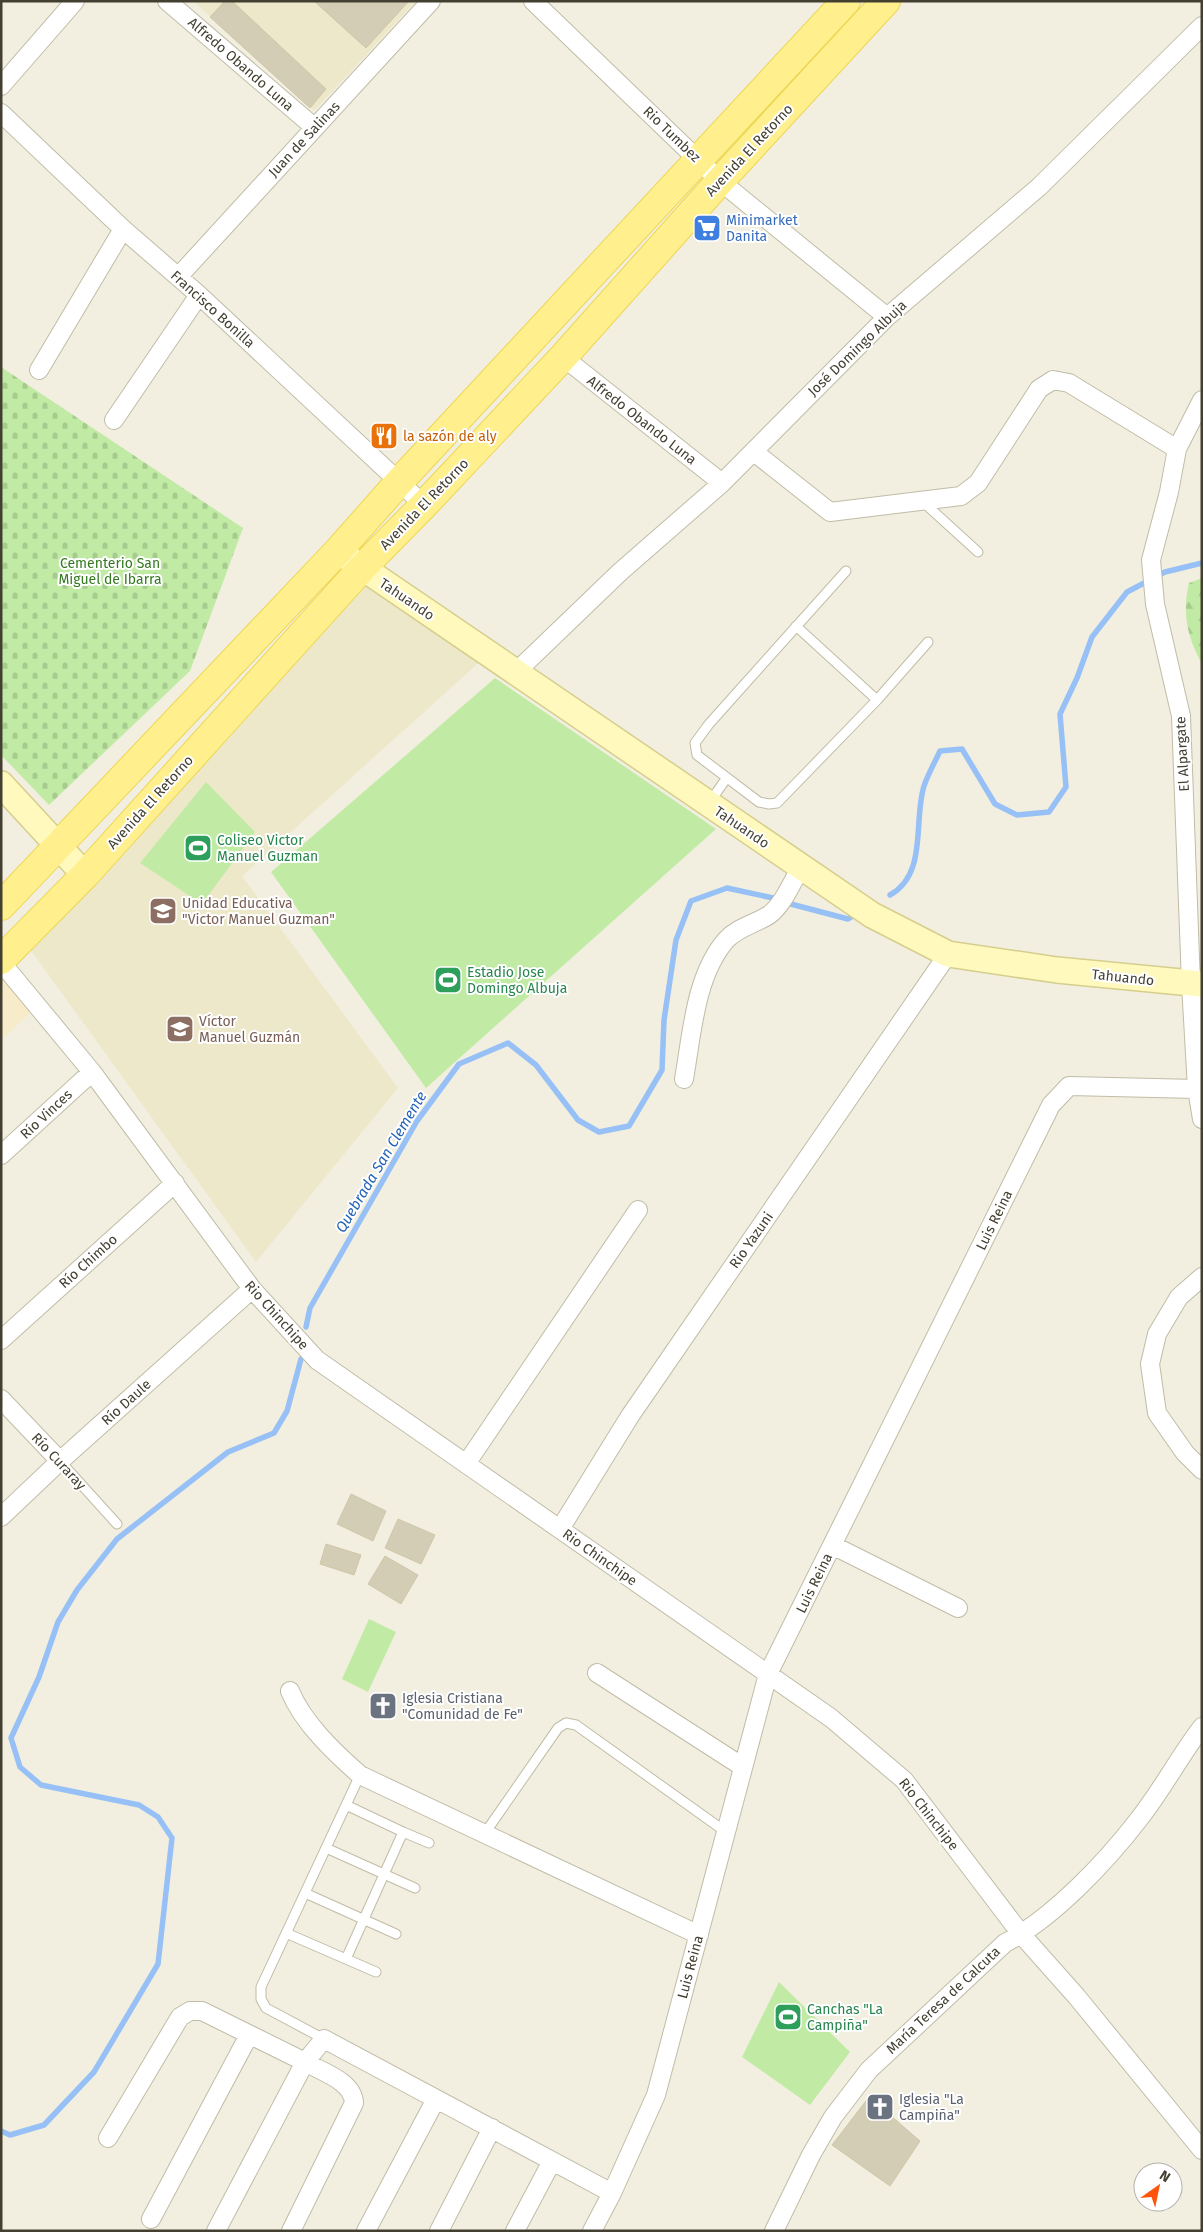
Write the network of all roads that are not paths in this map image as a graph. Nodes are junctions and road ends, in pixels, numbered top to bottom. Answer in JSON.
{"nodes":[{"id":1,"x":75,"y":1,"type":"edge"},
{"id":2,"x":167,"y":1,"type":"edge"},
{"id":3,"x":431,"y":1,"type":"edge"},
{"id":4,"x":533,"y":1,"type":"edge"},
{"id":5,"x":846,"y":1,"type":"edge"},
{"id":6,"x":886,"y":1,"type":"edge"},
{"id":7,"x":1202,"y":26,"type":"edge"},
{"id":8,"x":1,"y":86,"type":"edge"},
{"id":9,"x":1,"y":113,"type":"edge"},
{"id":10,"x":314,"y":127,"type":"junction"},
{"id":11,"x":700,"y":160,"type":"junction"},
{"id":12,"x":720,"y":181,"type":"junction"},
{"id":13,"x":124,"y":229,"type":"junction"},
{"id":14,"x":178,"y":277,"type":"junction"},
{"id":15,"x":199,"y":295,"type":"junction"},
{"id":16,"x":887,"y":317,"type":"junction"},
{"id":17,"x":562,"y":357,"type":"junction"},
{"id":18,"x":39,"y":370,"type":"dead end"},
{"id":19,"x":1202,"y":400,"type":"edge"},
{"id":20,"x":114,"y":420,"type":"dead end"},
{"id":21,"x":1177,"y":449,"type":"junction"},
{"id":22,"x":754,"y":452,"type":"junction"},
{"id":23,"x":400,"y":481,"type":"junction"},
{"id":24,"x":722,"y":483,"type":"junction"},
{"id":25,"x":922,"y":501,"type":"junction"},
{"id":26,"x":424,"y":505,"type":"junction"},
{"id":27,"x":338,"y":551,"type":"junction"},
{"id":28,"x":978,"y":552,"type":"dead end"},
{"id":29,"x":362,"y":568,"type":"junction"},
{"id":30,"x":846,"y":571,"type":"dead end"},
{"id":31,"x":796,"y":626,"type":"junction"},
{"id":32,"x":928,"y":642,"type":"dead end"},
{"id":33,"x":516,"y":672,"type":"junction"},
{"id":34,"x":877,"y":700,"type":"junction"},
{"id":35,"x":726,"y":779,"type":"junction"},
{"id":36,"x":1,"y":784,"type":"edge"},
{"id":37,"x":709,"y":804,"type":"junction"},
{"id":38,"x":58,"y":848,"type":"junction"},
{"id":39,"x":801,"y":867,"type":"junction"},
{"id":40,"x":85,"y":875,"type":"junction"},
{"id":41,"x":1,"y":906,"type":"edge"},
{"id":42,"x":948,"y":954,"type":"junction"},
{"id":43,"x":1,"y":961,"type":"edge"},
{"id":44,"x":1197,"y":984,"type":"edge"},
{"id":45,"x":92,"y":1072,"type":"junction"},
{"id":46,"x":684,"y":1079,"type":"dead end"},
{"id":47,"x":1197,"y":1089,"type":"junction"},
{"id":48,"x":1202,"y":1119,"type":"edge"},
{"id":49,"x":1,"y":1155,"type":"edge"},
{"id":50,"x":175,"y":1183,"type":"junction"},
{"id":51,"x":638,"y":1210,"type":"dead end"},
{"id":52,"x":1202,"y":1277,"type":"edge"},
{"id":53,"x":252,"y":1289,"type":"junction"},
{"id":54,"x":1,"y":1340,"type":"edge"},
{"id":55,"x":1,"y":1399,"type":"edge"},
{"id":56,"x":60,"y":1461,"type":"junction"},
{"id":57,"x":466,"y":1464,"type":"junction"},
{"id":58,"x":1202,"y":1470,"type":"edge"},
{"id":59,"x":1,"y":1517,"type":"edge"},
{"id":60,"x":117,"y":1524,"type":"dead end"},
{"id":61,"x":560,"y":1529,"type":"junction"},
{"id":62,"x":832,"y":1545,"type":"junction"},
{"id":63,"x":958,"y":1608,"type":"dead end"},
{"id":64,"x":597,"y":1673,"type":"dead end"},
{"id":65,"x":768,"y":1674,"type":"junction"},
{"id":66,"x":290,"y":1691,"type":"dead end"},
{"id":67,"x":1202,"y":1727,"type":"edge"},
{"id":68,"x":743,"y":1768,"type":"junction"},
{"id":69,"x":360,"y":1775,"type":"junction"},
{"id":70,"x":346,"y":1805,"type":"junction"},
{"id":71,"x":403,"y":1832,"type":"junction"},
{"id":72,"x":726,"y":1832,"type":"junction"},
{"id":73,"x":485,"y":1833,"type":"junction"},
{"id":74,"x":429,"y":1843,"type":"dead end"},
{"id":75,"x":326,"y":1848,"type":"junction"},
{"id":76,"x":384,"y":1875,"type":"junction"},
{"id":77,"x":415,"y":1888,"type":"dead end"},
{"id":78,"x":304,"y":1893,"type":"junction"},
{"id":79,"x":364,"y":1919,"type":"junction"},
{"id":80,"x":286,"y":1933,"type":"junction"},
{"id":81,"x":396,"y":1934,"type":"dead end"},
{"id":82,"x":1021,"y":1934,"type":"junction"},
{"id":83,"x":699,"y":1935,"type":"junction"},
{"id":84,"x":346,"y":1959,"type":"junction"},
{"id":85,"x":376,"y":1972,"type":"dead end"},
{"id":86,"x":249,"y":2035,"type":"junction"},
{"id":87,"x":324,"y":2038,"type":"junction"},
{"id":88,"x":305,"y":2062,"type":"junction"},
{"id":89,"x":436,"y":2099,"type":"junction"},
{"id":90,"x":492,"y":2128,"type":"junction"},
{"id":91,"x":108,"y":2138,"type":"dead end"},
{"id":92,"x":1202,"y":2150,"type":"edge"},
{"id":93,"x":552,"y":2161,"type":"junction"},
{"id":94,"x":612,"y":2193,"type":"junction"},
{"id":95,"x":151,"y":2219,"type":"dead end"},
{"id":96,"x":216,"y":2231,"type":"edge"},
{"id":97,"x":291,"y":2231,"type":"edge"},
{"id":98,"x":366,"y":2231,"type":"edge"},
{"id":99,"x":439,"y":2231,"type":"edge"},
{"id":100,"x":515,"y":2231,"type":"edge"},
{"id":101,"x":592,"y":2231,"type":"edge"},
{"id":102,"x":774,"y":2231,"type":"edge"}],
"edges":[{"from":1,"to":8,"type":"street"},
{"from":2,"to":10,"type":"street","name":"Alfredo Obando Luna"},
{"from":3,"to":10,"type":"street","name":"Juan de Salinas"},
{"from":4,"to":11,"type":"street","name":"Rio Tumbez"},
{"from":5,"to":11,"type":"main road"},
{"from":6,"to":12,"type":"main road","name":"Avenida El Retorno"},
{"from":7,"to":16,"type":"street","name":"José Domingo Albuja"},
{"from":9,"to":13,"type":"street","name":"Francisco Bonilla"},
{"from":10,"to":14,"type":"street","name":"Juan de Salinas"},
{"from":11,"to":12,"type":"street","name":"Rio Tumbez"},
{"from":11,"to":23,"type":"main road"},
{"from":12,"to":16,"type":"street","name":"Rio Tumbez"},
{"from":12,"to":17,"type":"main road","name":"Avenida El Retorno"},
{"from":13,"to":14,"type":"street","name":"Francisco Bonilla"},
{"from":13,"to":18,"type":"street"},
{"from":14,"to":15,"type":"street","name":"Francisco Bonilla"},
{"from":15,"to":20,"type":"street"},
{"from":15,"to":23,"type":"street","name":"Francisco Bonilla"},
{"from":16,"to":22,"type":"street","name":"José Domingo Albuja"},
{"from":17,"to":24,"type":"street","name":"Alfredo Obando Luna"},
{"from":17,"to":26,"type":"main road","name":"Avenida El Retorno"},
{"from":19,"to":21,"type":"street","name":"El Alpargate"},
{"from":21,"to":25,"type":"street"},
{"from":21,"to":44,"type":"street","name":"El Alpargate"},
{"from":22,"to":24,"type":"street","name":"José Domingo Albuja"},
{"from":22,"to":25,"type":"street"},
{"from":23,"to":26,"type":"street","name":"Francisco Bonilla"},
{"from":23,"to":27,"type":"main road"},
{"from":24,"to":33,"type":"street","name":"José Domingo Albuja"},
{"from":25,"to":28,"type":"lane"},
{"from":26,"to":29,"type":"main road","name":"Avenida El Retorno"},
{"from":27,"to":29,"type":"street","name":"Tahuando"},
{"from":27,"to":38,"type":"main road"},
{"from":29,"to":33,"type":"street","name":"Tahuando"},
{"from":29,"to":40,"type":"main road","name":"Avenida El Retorno"},
{"from":30,"to":31,"type":"lane"},
{"from":31,"to":34,"type":"lane"},
{"from":31,"to":35,"type":"lane"},
{"from":32,"to":34,"type":"lane"},
{"from":33,"to":37,"type":"street","name":"Tahuando"},
{"from":34,"to":35,"type":"lane"},
{"from":35,"to":37,"type":"lane"},
{"from":36,"to":38,"type":"street"},
{"from":37,"to":39,"type":"street","name":"Tahuando"},
{"from":38,"to":40,"type":"street"},
{"from":38,"to":41,"type":"main road"},
{"from":39,"to":42,"type":"street","name":"Tahuando"},
{"from":39,"to":46,"type":"street"},
{"from":40,"to":43,"type":"main road","name":"Avenida El Retorno"},
{"from":42,"to":44,"type":"street","name":"Tahuando"},
{"from":42,"to":61,"type":"street","name":"Rio Yazuni"},
{"from":43,"to":45,"type":"street","name":"Rio Chinchipe"},
{"from":44,"to":47,"type":"street","name":"El Alpargate"},
{"from":45,"to":49,"type":"street","name":"Río Vinces"},
{"from":45,"to":50,"type":"street","name":"Rio Chinchipe"},
{"from":47,"to":48,"type":"street","name":"El Alpargate"},
{"from":47,"to":62,"type":"street","name":"Luis Reina"},
{"from":50,"to":53,"type":"street","name":"Rio Chinchipe"},
{"from":50,"to":54,"type":"street","name":"Río Chimbo"},
{"from":51,"to":57,"type":"street"},
{"from":52,"to":58,"type":"street"},
{"from":53,"to":56,"type":"street","name":"Río Daule"},
{"from":53,"to":57,"type":"street","name":"Rio Chinchipe"},
{"from":55,"to":56,"type":"street","name":"Río Curaray"},
{"from":56,"to":59,"type":"street","name":"Río Daule"},
{"from":56,"to":60,"type":"lane","name":"Río Curaray"},
{"from":57,"to":61,"type":"street","name":"Rio Chinchipe"},
{"from":61,"to":65,"type":"street","name":"Rio Chinchipe"},
{"from":62,"to":63,"type":"street"},
{"from":62,"to":65,"type":"street","name":"Luis Reina"},
{"from":64,"to":68,"type":"street"},
{"from":65,"to":68,"type":"street","name":"Luis Reina"},
{"from":65,"to":82,"type":"street","name":"Rio Chinchipe"},
{"from":66,"to":69,"type":"street"},
{"from":67,"to":82,"type":"street","name":"María Teresa de Calcuta"},
{"from":68,"to":72,"type":"street","name":"Luis Reina"},
{"from":69,"to":70,"type":"lane"},
{"from":69,"to":73,"type":"street"},
{"from":70,"to":71,"type":"lane"},
{"from":70,"to":75,"type":"lane"},
{"from":71,"to":74,"type":"lane"},
{"from":71,"to":76,"type":"lane"},
{"from":72,"to":73,"type":"lane"},
{"from":72,"to":83,"type":"street","name":"Luis Reina"},
{"from":73,"to":83,"type":"street"},
{"from":75,"to":76,"type":"lane"},
{"from":75,"to":78,"type":"lane"},
{"from":76,"to":77,"type":"lane"},
{"from":76,"to":79,"type":"lane"},
{"from":78,"to":79,"type":"lane"},
{"from":78,"to":80,"type":"lane"},
{"from":79,"to":81,"type":"lane"},
{"from":79,"to":84,"type":"lane"},
{"from":80,"to":84,"type":"lane"},
{"from":80,"to":87,"type":"lane"},
{"from":82,"to":92,"type":"street","name":"Rio Chinchipe"},
{"from":82,"to":102,"type":"street","name":"María Teresa de Calcuta"},
{"from":83,"to":94,"type":"street","name":"Luis Reina"},
{"from":84,"to":85,"type":"lane"},
{"from":86,"to":88,"type":"street"},
{"from":86,"to":91,"type":"street"},
{"from":86,"to":95,"type":"street"},
{"from":87,"to":88,"type":"street"},
{"from":87,"to":89,"type":"street"},
{"from":88,"to":96,"type":"street"},
{"from":88,"to":97,"type":"street"},
{"from":89,"to":90,"type":"street"},
{"from":89,"to":98,"type":"street"},
{"from":90,"to":93,"type":"street"},
{"from":90,"to":99,"type":"street"},
{"from":93,"to":94,"type":"street"},
{"from":93,"to":100,"type":"street"},
{"from":94,"to":101,"type":"street","name":"Luis Reina"}]}
